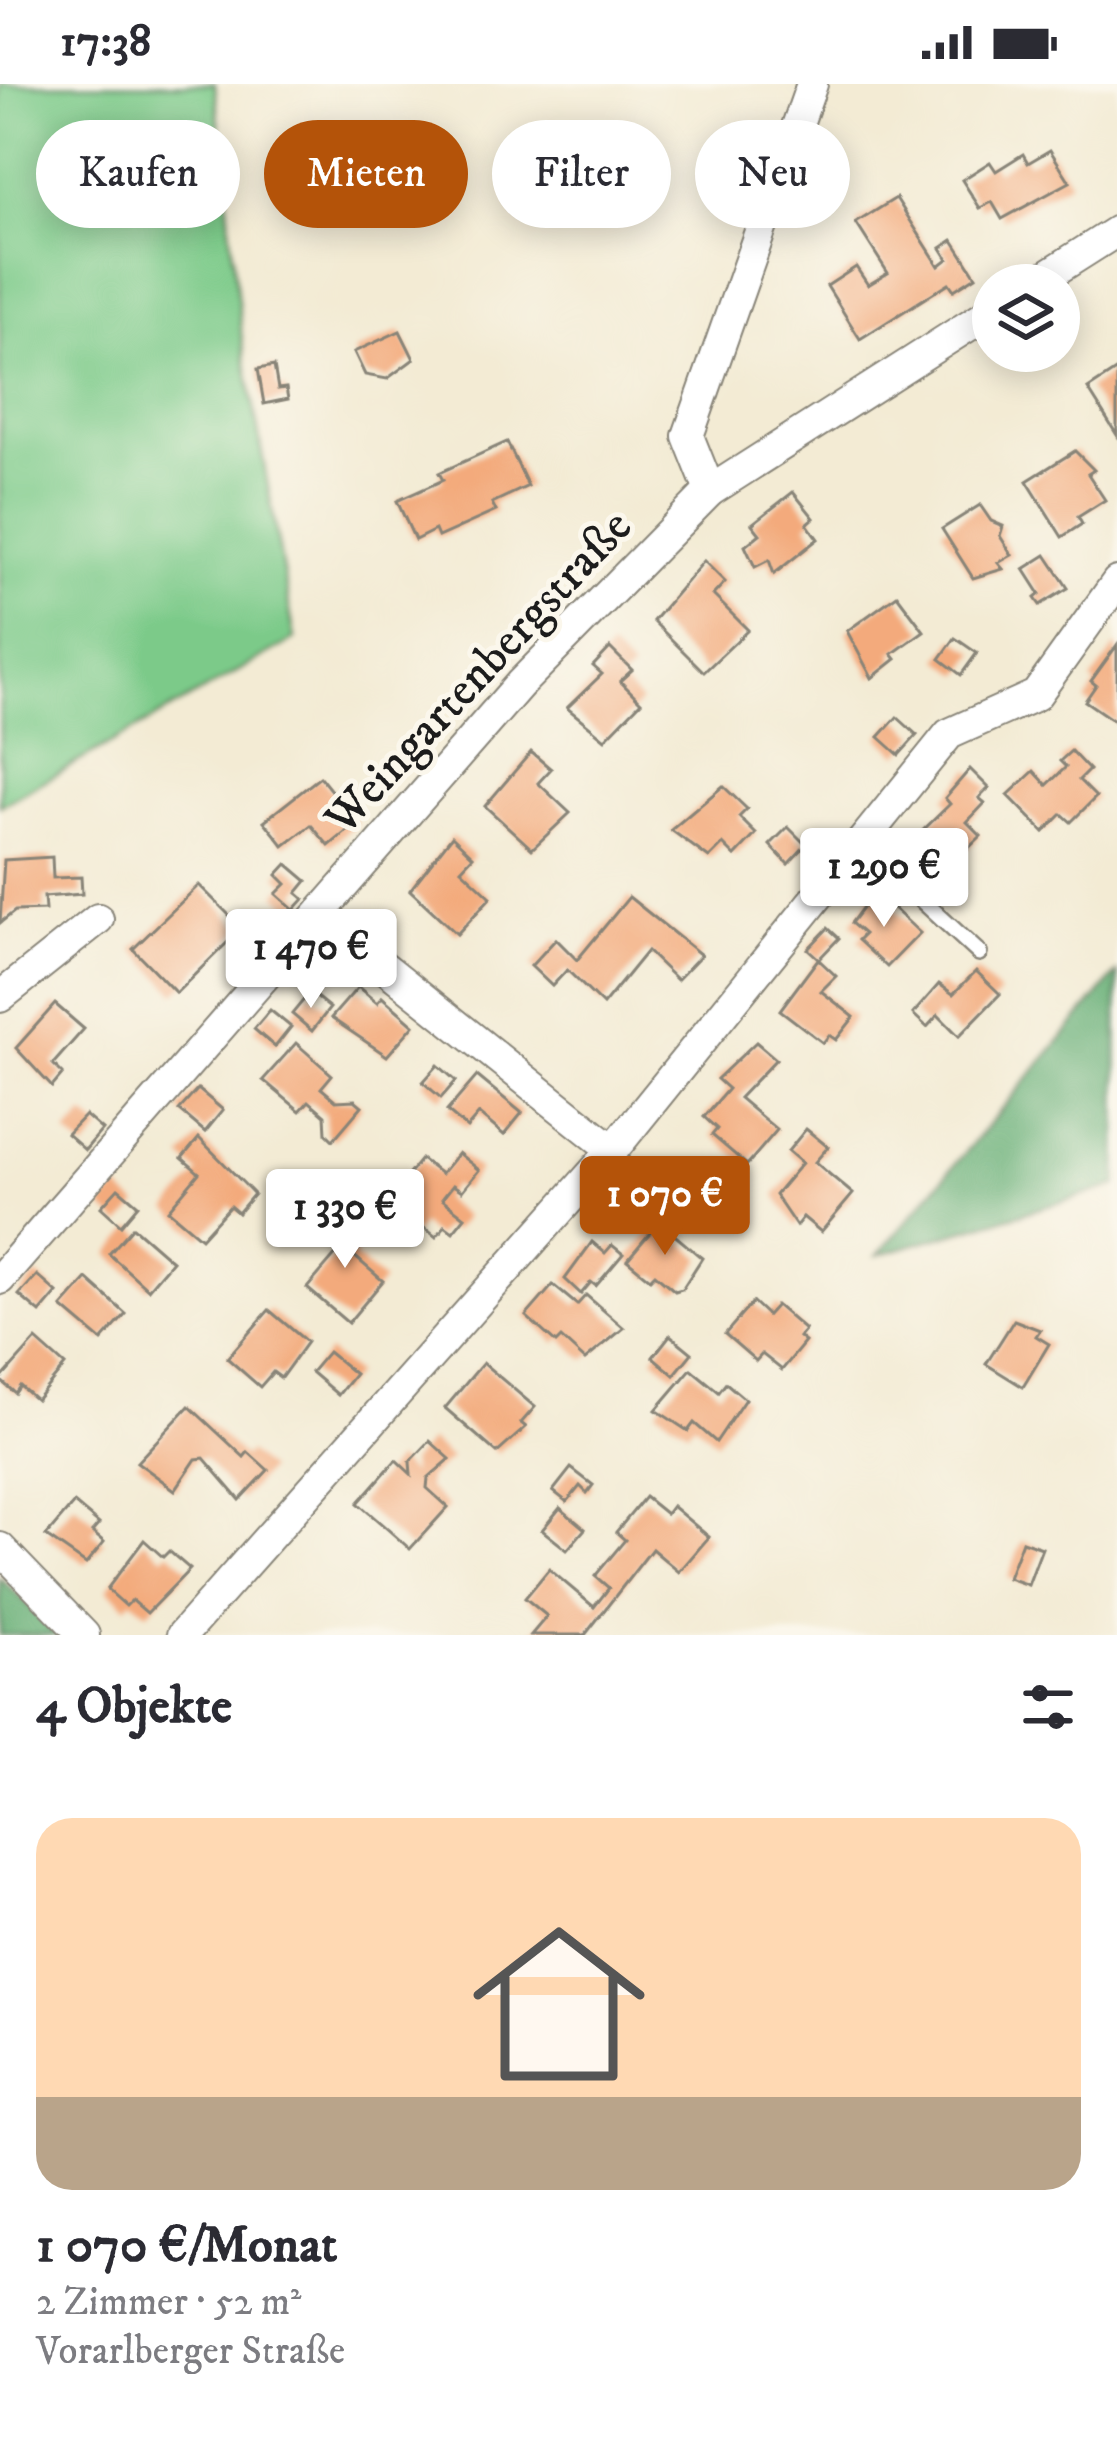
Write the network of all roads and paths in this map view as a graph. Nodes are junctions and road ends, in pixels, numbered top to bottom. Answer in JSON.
{"nodes":[{"id":1,"x":812,"y":84,"type":"edge"},
{"id":2,"x":1117,"y":231,"type":"edge"},
{"id":3,"x":1065,"y":264,"type":"edge"},
{"id":4,"x":972,"y":323,"type":"edge"},
{"id":5,"x":710,"y":491,"type":"junction"},
{"id":6,"x":1117,"y":582,"type":"edge"},
{"id":7,"x":861,"y":844,"type":"junction"},
{"id":8,"x":319,"y":915,"type":"junction"},
{"id":9,"x":98,"y":919,"type":"dead end"},
{"id":10,"x":979,"y":953,"type":"dead end"},
{"id":11,"x":0,"y":997,"type":"edge"},
{"id":12,"x":613,"y":1150,"type":"junction"},
{"id":13,"x":0,"y":1280,"type":"edge"},
{"id":14,"x":0,"y":1548,"type":"edge"},
{"id":15,"x":84,"y":1635,"type":"edge"},
{"id":16,"x":182,"y":1635,"type":"edge"}],
"edges":[{"from":1,"to":5,"type":"street"},
{"from":2,"to":3,"type":"street"},
{"from":4,"to":5,"type":"street","name":"Weingartenbergstraße"},
{"from":5,"to":8,"type":"street","name":"Weingartenbergstraße"},
{"from":6,"to":7,"type":"street"},
{"from":7,"to":10,"type":"lane"},
{"from":7,"to":12,"type":"street"},
{"from":8,"to":12,"type":"street"},
{"from":8,"to":13,"type":"street","name":"Weingartenbergstraße"},
{"from":9,"to":11,"type":"street"},
{"from":12,"to":16,"type":"street"},
{"from":14,"to":15,"type":"street"}]}
